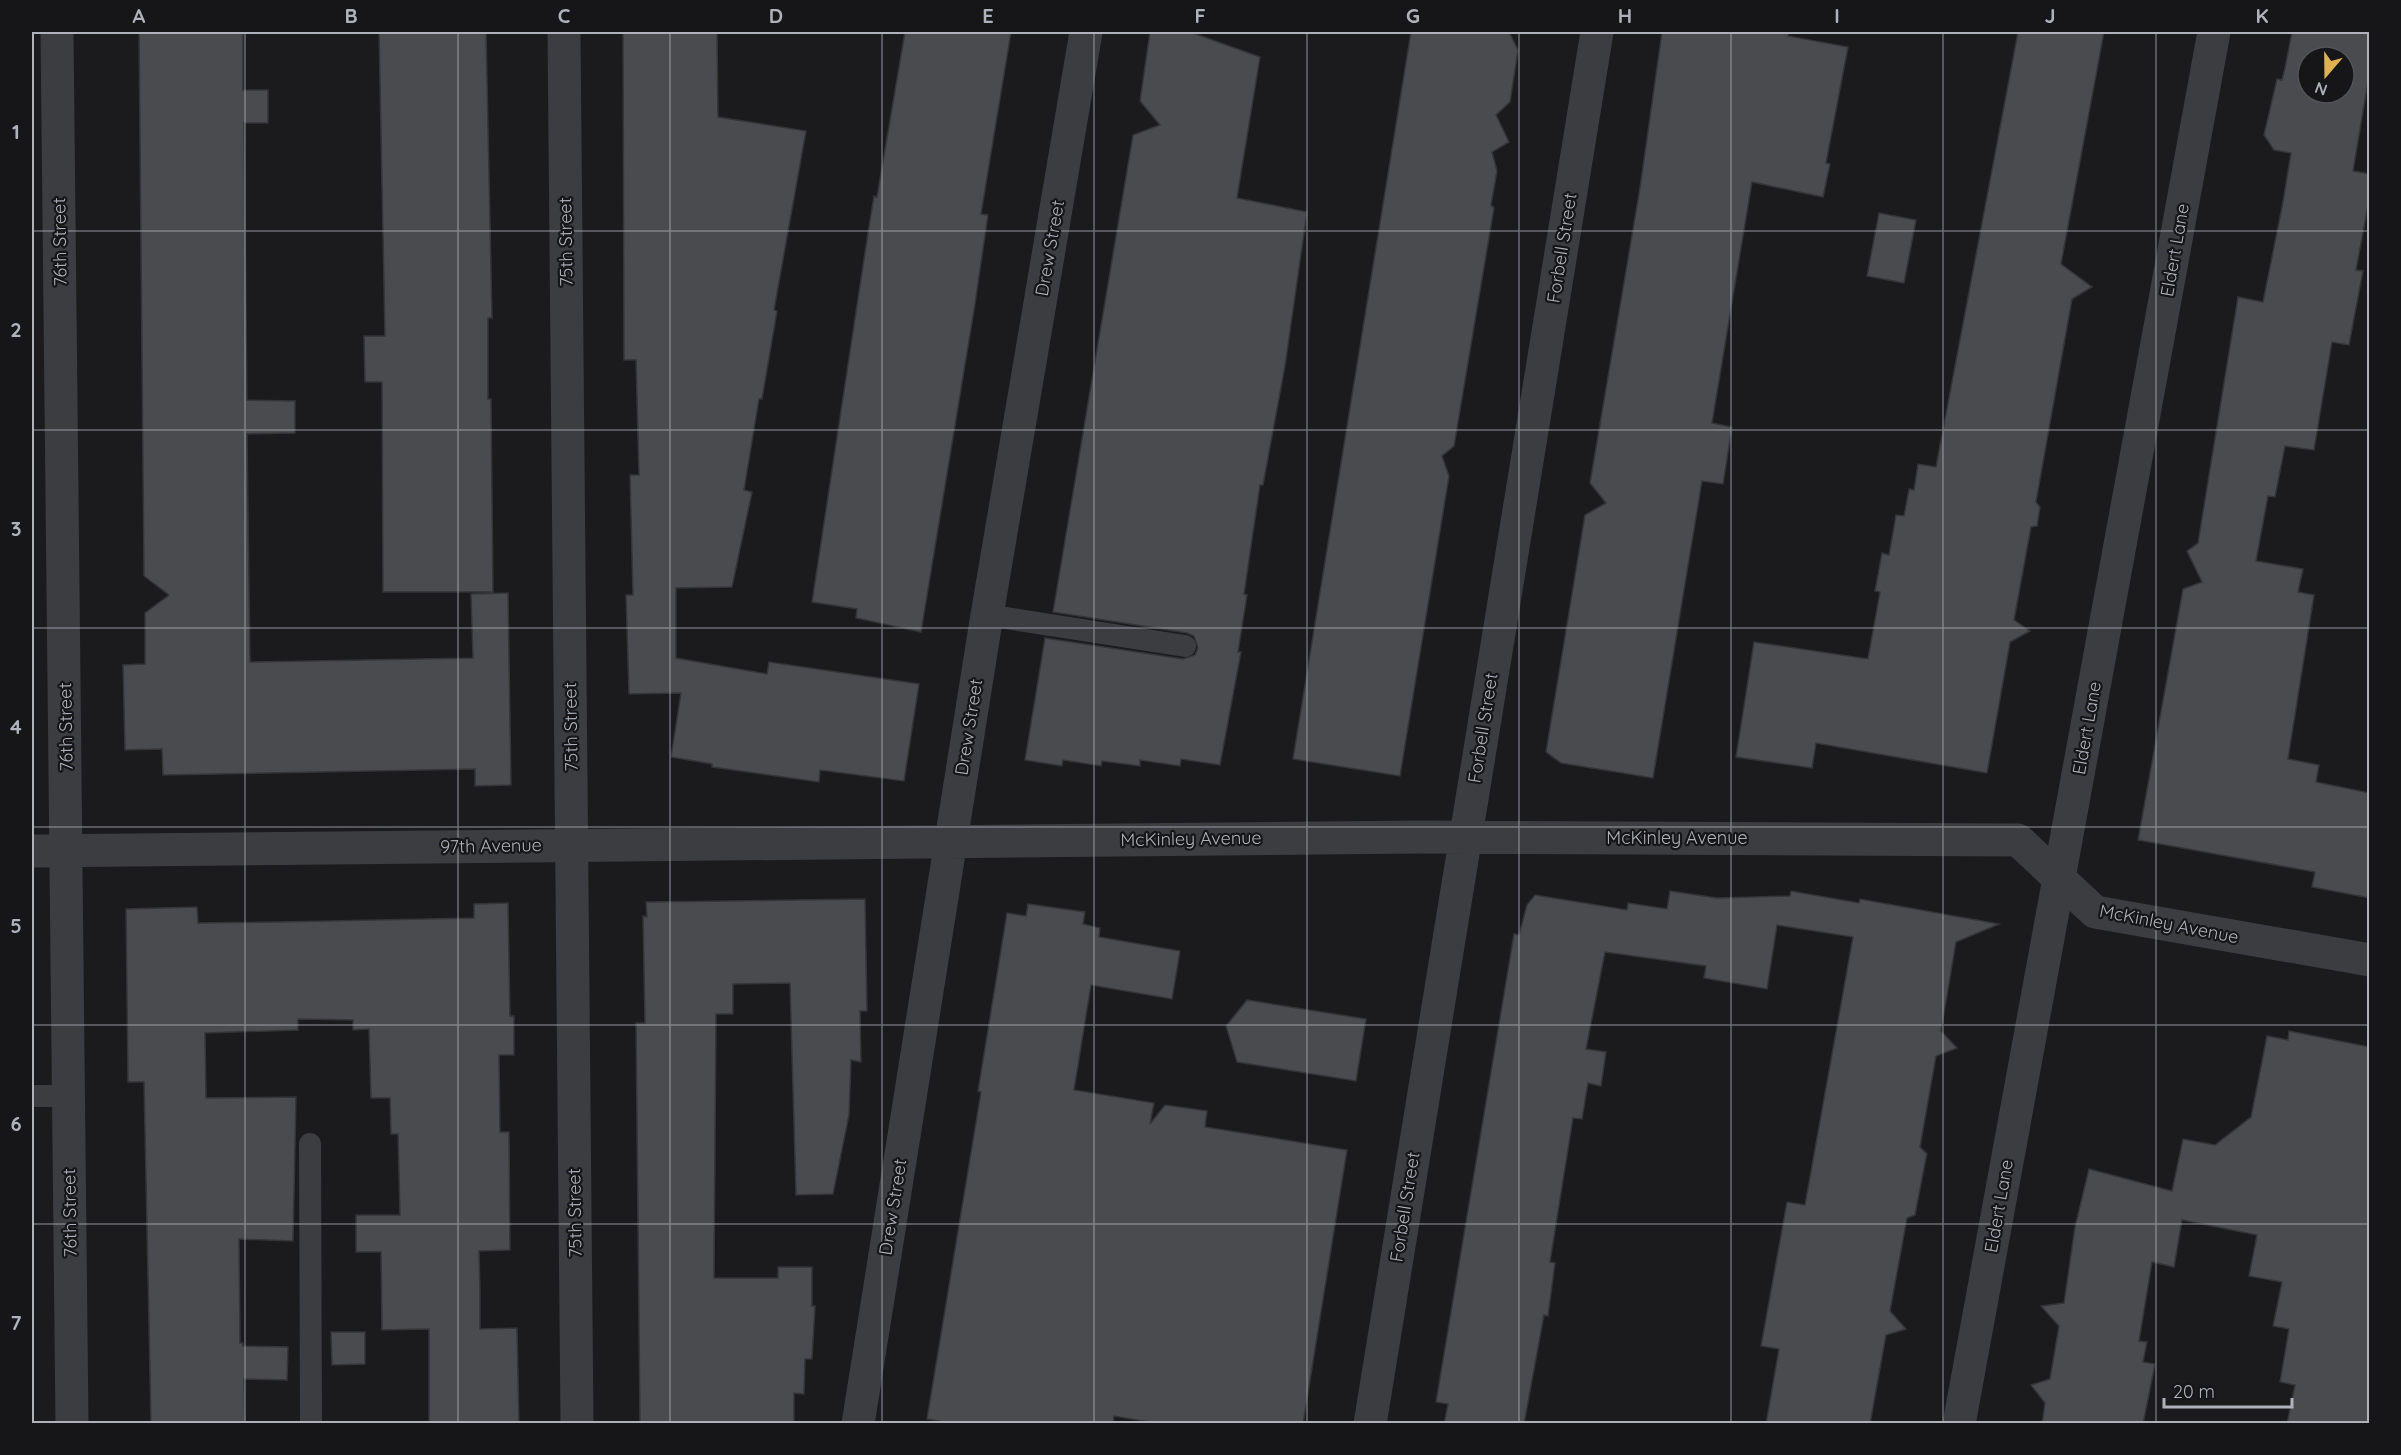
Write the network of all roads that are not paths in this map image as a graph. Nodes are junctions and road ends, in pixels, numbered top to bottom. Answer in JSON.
{"nodes":[{"id":1,"x":57,"y":32,"type":"edge"},
{"id":2,"x":564,"y":32,"type":"edge"},
{"id":3,"x":1086,"y":32,"type":"edge"},
{"id":4,"x":1597,"y":32,"type":"edge"},
{"id":5,"x":2214,"y":32,"type":"edge"},
{"id":6,"x":987,"y":615,"type":"junction"},
{"id":7,"x":1185,"y":646,"type":"dead end"},
{"id":8,"x":1466,"y":837,"type":"junction"},
{"id":9,"x":951,"y":842,"type":"junction"},
{"id":10,"x":572,"y":845,"type":"junction"},
{"id":11,"x":67,"y":850,"type":"junction"},
{"id":12,"x":32,"y":851,"type":"edge"},
{"id":13,"x":2060,"y":878,"type":"junction"},
{"id":14,"x":2370,"y":960,"type":"edge"},
{"id":15,"x":32,"y":1096,"type":"edge"},
{"id":16,"x":69,"y":1096,"type":"junction"},
{"id":17,"x":309,"y":1144,"type":"dead end"},
{"id":18,"x":72,"y":1424,"type":"edge"},
{"id":19,"x":311,"y":1424,"type":"edge"},
{"id":20,"x":577,"y":1424,"type":"edge"},
{"id":21,"x":858,"y":1424,"type":"edge"},
{"id":22,"x":1370,"y":1424,"type":"edge"},
{"id":23,"x":1959,"y":1424,"type":"edge"}],
"edges":[{"from":1,"to":11,"type":"street","name":"76th Street"},
{"from":2,"to":10,"type":"street","name":"75th Street"},
{"from":3,"to":6,"type":"street","name":"Drew Street"},
{"from":4,"to":8,"type":"street","name":"Forbell Street"},
{"from":5,"to":13,"type":"street","name":"Eldert Lane"},
{"from":6,"to":7,"type":"lane"},
{"from":6,"to":9,"type":"street","name":"Drew Street"},
{"from":8,"to":9,"type":"street","name":"McKinley Avenue"},
{"from":8,"to":13,"type":"street","name":"McKinley Avenue"},
{"from":8,"to":22,"type":"street","name":"Forbell Street"},
{"from":9,"to":10,"type":"street","name":"97th Avenue"},
{"from":9,"to":21,"type":"street","name":"Drew Street"},
{"from":10,"to":11,"type":"street","name":"97th Avenue"},
{"from":10,"to":20,"type":"street","name":"75th Street"},
{"from":11,"to":12,"type":"street","name":"97th Avenue"},
{"from":11,"to":16,"type":"street","name":"76th Street"},
{"from":13,"to":14,"type":"street","name":"McKinley Avenue"},
{"from":13,"to":23,"type":"street","name":"Eldert Lane"},
{"from":15,"to":16,"type":"lane"},
{"from":16,"to":18,"type":"street","name":"76th Street"},
{"from":17,"to":19,"type":"lane"}]}
